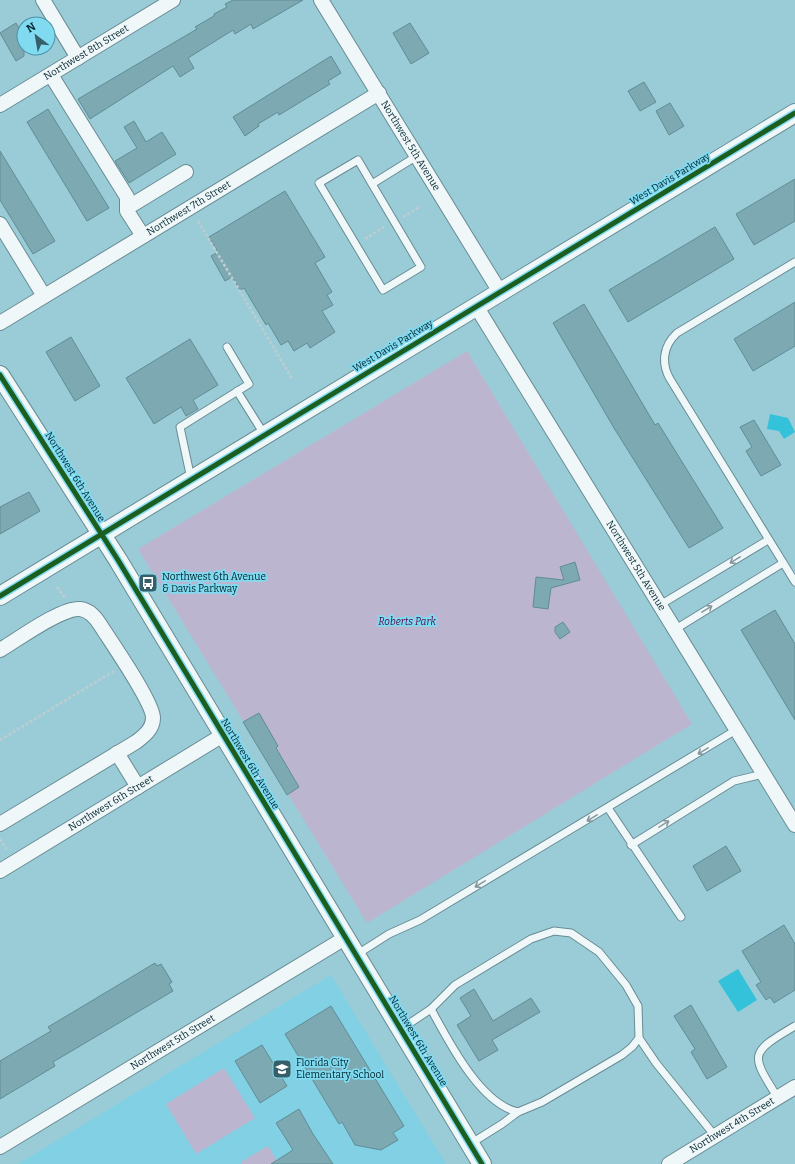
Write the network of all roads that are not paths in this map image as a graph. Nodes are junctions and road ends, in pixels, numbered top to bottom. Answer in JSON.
{"nodes":[{"id":1,"x":43,"y":0,"type":"edge"},
{"id":2,"x":173,"y":0,"type":"edge"},
{"id":3,"x":321,"y":0,"type":"edge"},
{"id":4,"x":78,"y":58,"type":"junction"},
{"id":5,"x":51,"y":75,"type":"junction"},
{"id":6,"x":378,"y":93,"type":"junction"},
{"id":7,"x":0,"y":106,"type":"edge"},
{"id":8,"x":795,"y":113,"type":"edge"},
{"id":9,"x":417,"y":156,"type":"junction"},
{"id":10,"x":186,"y":172,"type":"dead end"},
{"id":11,"x":372,"y":184,"type":"junction"},
{"id":12,"x":127,"y":208,"type":"junction"},
{"id":13,"x":0,"y":224,"type":"edge"},
{"id":14,"x":143,"y":236,"type":"junction"},
{"id":15,"x":795,"y":262,"type":"edge"},
{"id":16,"x":500,"y":292,"type":"junction"},
{"id":17,"x":44,"y":296,"type":"junction"},
{"id":18,"x":476,"y":306,"type":"junction"},
{"id":19,"x":0,"y":323,"type":"edge"},
{"id":20,"x":227,"y":347,"type":"dead end"},
{"id":21,"x":0,"y":375,"type":"edge"},
{"id":22,"x":237,"y":391,"type":"junction"},
{"id":23,"x":264,"y":434,"type":"junction"},
{"id":24,"x":191,"y":479,"type":"junction"},
{"id":25,"x":100,"y":534,"type":"junction"},
{"id":26,"x":768,"y":540,"type":"junction"},
{"id":27,"x":783,"y":563,"type":"junction"},
{"id":28,"x":795,"y":582,"type":"edge"},
{"id":29,"x":0,"y":596,"type":"edge"},
{"id":30,"x":660,"y":606,"type":"junction"},
{"id":31,"x":674,"y":630,"type":"junction"},
{"id":32,"x":1,"y":647,"type":"edge"},
{"id":33,"x":736,"y":730,"type":"junction"},
{"id":34,"x":223,"y":736,"type":"junction"},
{"id":35,"x":118,"y":753,"type":"junction"},
{"id":36,"x":763,"y":774,"type":"junction"},
{"id":37,"x":138,"y":787,"type":"junction"},
{"id":38,"x":608,"y":808,"type":"junction"},
{"id":39,"x":0,"y":824,"type":"edge"},
{"id":40,"x":795,"y":825,"type":"edge"},
{"id":41,"x":631,"y":845,"type":"junction"},
{"id":42,"x":0,"y":871,"type":"edge"},
{"id":43,"x":681,"y":917,"type":"dead end"},
{"id":44,"x":345,"y":938,"type":"junction"},
{"id":45,"x":355,"y":955,"type":"junction"},
{"id":46,"x":431,"y":1009,"type":"junction"},
{"id":47,"x":795,"y":1026,"type":"edge"},
{"id":48,"x":400,"y":1029,"type":"junction"},
{"id":49,"x":639,"y":1038,"type":"junction"},
{"id":50,"x":795,"y":1087,"type":"edge"},
{"id":51,"x":778,"y":1098,"type":"junction"},
{"id":52,"x":518,"y":1112,"type":"junction"},
{"id":53,"x":715,"y":1136,"type":"junction"},
{"id":54,"x":470,"y":1144,"type":"junction"},
{"id":55,"x":0,"y":1147,"type":"edge"},
{"id":56,"x":482,"y":1164,"type":"edge"},
{"id":57,"x":669,"y":1164,"type":"edge"}],
"edges":[{"from":1,"to":4,"type":"street"},
{"from":2,"to":4,"type":"street","name":"Northwest 8th Street"},
{"from":3,"to":6,"type":"street","name":"Northwest 5th Avenue"},
{"from":4,"to":5,"type":"street","name":"Northwest 8th Street"},
{"from":5,"to":7,"type":"street","name":"Northwest 8th Street"},
{"from":5,"to":12,"type":"street"},
{"from":6,"to":9,"type":"street","name":"Northwest 5th Avenue"},
{"from":6,"to":14,"type":"street","name":"Northwest 7th Street"},
{"from":8,"to":16,"type":"street","name":"West Davis Parkway"},
{"from":9,"to":11,"type":"lane"},
{"from":9,"to":16,"type":"street","name":"Northwest 5th Avenue"},
{"from":10,"to":12,"type":"street"},
{"from":11,"to":11,"type":"lane"},
{"from":12,"to":14,"type":"street"},
{"from":13,"to":17,"type":"street"},
{"from":14,"to":17,"type":"street","name":"Northwest 7th Street"},
{"from":15,"to":26,"type":"lane"},
{"from":16,"to":18,"type":"street","name":"West Davis Parkway"},
{"from":17,"to":19,"type":"street","name":"Northwest 7th Street"},
{"from":18,"to":23,"type":"street","name":"West Davis Parkway"},
{"from":18,"to":30,"type":"street","name":"Northwest 5th Avenue"},
{"from":20,"to":22,"type":"lane"},
{"from":21,"to":25,"type":"street","name":"Northwest 6th Avenue"},
{"from":22,"to":23,"type":"lane"},
{"from":22,"to":24,"type":"lane"},
{"from":23,"to":24,"type":"street","name":"West Davis Parkway"},
{"from":24,"to":25,"type":"street","name":"West Davis Parkway"},
{"from":25,"to":29,"type":"street","name":"West Davis Parkway"},
{"from":25,"to":34,"type":"street","name":"Northwest 6th Avenue"},
{"from":26,"to":27,"type":"lane"},
{"from":26,"to":30,"type":"lane","one_way":true},
{"from":27,"to":28,"type":"lane"},
{"from":31,"to":27,"type":"lane","one_way":true},
{"from":30,"to":31,"type":"street","name":"Northwest 5th Avenue"},
{"from":31,"to":33,"type":"street","name":"Northwest 5th Avenue"},
{"from":32,"to":35,"type":"street"},
{"from":33,"to":36,"type":"street","name":"Northwest 5th Avenue"},
{"from":33,"to":38,"type":"lane","one_way":true},
{"from":34,"to":37,"type":"street","name":"Northwest 6th Street"},
{"from":34,"to":44,"type":"street","name":"Northwest 6th Avenue"},
{"from":35,"to":37,"type":"street"},
{"from":35,"to":39,"type":"street"},
{"from":36,"to":40,"type":"street","name":"Northwest 5th Avenue"},
{"from":41,"to":36,"type":"lane","one_way":true},
{"from":37,"to":42,"type":"street","name":"Northwest 6th Street"},
{"from":38,"to":41,"type":"lane"},
{"from":38,"to":45,"type":"lane","one_way":true},
{"from":41,"to":43,"type":"lane"},
{"from":44,"to":45,"type":"street","name":"Northwest 6th Avenue"},
{"from":44,"to":55,"type":"street","name":"Northwest 5th Street"},
{"from":45,"to":48,"type":"street","name":"Northwest 6th Avenue"},
{"from":46,"to":48,"type":"lane"},
{"from":46,"to":49,"type":"lane"},
{"from":46,"to":52,"type":"lane"},
{"from":47,"to":51,"type":"lane"},
{"from":48,"to":54,"type":"street","name":"Northwest 6th Avenue"},
{"from":49,"to":52,"type":"lane"},
{"from":49,"to":53,"type":"lane"},
{"from":50,"to":51,"type":"street","name":"Northwest 4th Street"},
{"from":51,"to":53,"type":"street","name":"Northwest 4th Street"},
{"from":52,"to":54,"type":"lane"},
{"from":53,"to":57,"type":"street","name":"Northwest 4th Street"},
{"from":54,"to":56,"type":"street","name":"Northwest 6th Avenue"}]}
